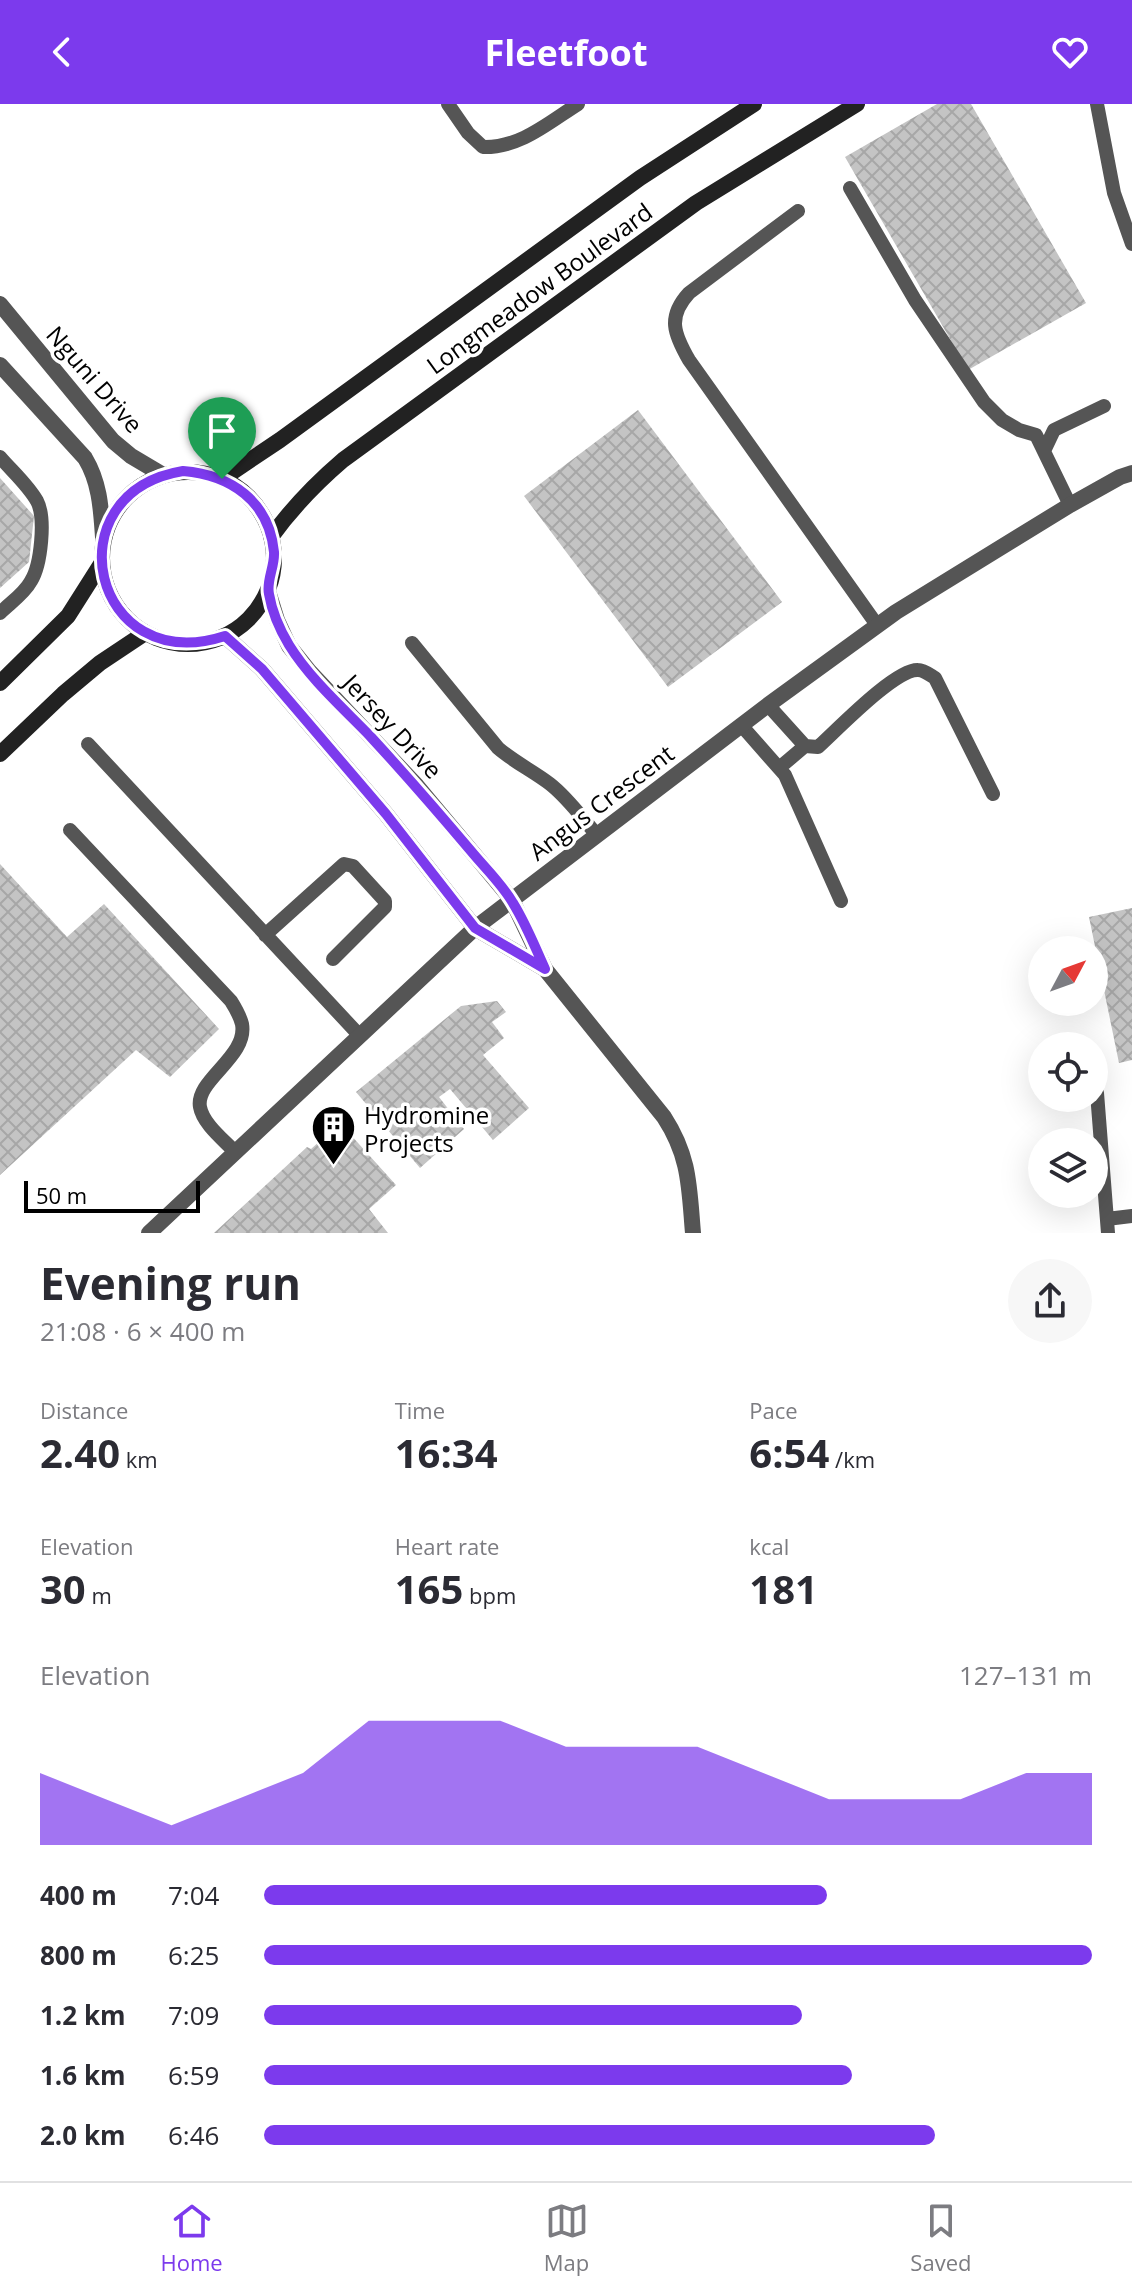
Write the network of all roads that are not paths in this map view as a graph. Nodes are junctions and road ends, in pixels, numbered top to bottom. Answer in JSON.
{"nodes":[{"id":1,"x":448,"y":104,"type":"edge"},
{"id":2,"x":578,"y":104,"type":"edge"},
{"id":3,"x":754,"y":104,"type":"edge"},
{"id":4,"x":857,"y":104,"type":"edge"},
{"id":5,"x":1097,"y":104,"type":"edge"},
{"id":6,"x":850,"y":188,"type":"dead end"},
{"id":7,"x":798,"y":211,"type":"dead end"},
{"id":8,"x":1132,"y":244,"type":"edge"},
{"id":9,"x":0,"y":304,"type":"edge"},
{"id":10,"x":0,"y":365,"type":"edge"},
{"id":11,"x":1104,"y":406,"type":"dead end"},
{"id":12,"x":1044,"y":451,"type":"junction"},
{"id":13,"x":0,"y":457,"type":"edge"},
{"id":14,"x":1132,"y":473,"type":"edge"},
{"id":15,"x":163,"y":475,"type":"junction"},
{"id":16,"x":222,"y":479,"type":"junction"},
{"id":17,"x":1070,"y":505,"type":"junction"},
{"id":18,"x":103,"y":537,"type":"junction"},
{"id":19,"x":271,"y":537,"type":"junction"},
{"id":20,"x":101,"y":564,"type":"junction"},
{"id":21,"x":268,"y":591,"type":"junction"},
{"id":22,"x":0,"y":613,"type":"edge"},
{"id":23,"x":877,"y":625,"type":"junction"},
{"id":24,"x":145,"y":633,"type":"junction"},
{"id":25,"x":225,"y":636,"type":"junction"},
{"id":26,"x":412,"y":643,"type":"dead end"},
{"id":27,"x":0,"y":683,"type":"edge"},
{"id":28,"x":768,"y":705,"type":"junction"},
{"id":29,"x":741,"y":725,"type":"junction"},
{"id":30,"x":88,"y":744,"type":"dead end"},
{"id":31,"x":805,"y":746,"type":"junction"},
{"id":32,"x":0,"y":754,"type":"edge"},
{"id":33,"x":779,"y":768,"type":"junction"},
{"id":34,"x":993,"y":794,"type":"dead end"},
{"id":35,"x":70,"y":830,"type":"dead end"},
{"id":36,"x":597,"y":835,"type":"junction"},
{"id":37,"x":512,"y":900,"type":"junction"},
{"id":38,"x":841,"y":901,"type":"dead end"},
{"id":39,"x":475,"y":928,"type":"junction"},
{"id":40,"x":265,"y":935,"type":"junction"},
{"id":41,"x":333,"y":959,"type":"dead end"},
{"id":42,"x":545,"y":969,"type":"junction"},
{"id":43,"x":360,"y":1036,"type":"junction"},
{"id":44,"x":1099,"y":1112,"type":"edge"},
{"id":45,"x":235,"y":1152,"type":"junction"},
{"id":46,"x":1132,"y":1216,"type":"edge"},
{"id":47,"x":1108,"y":1226,"type":"edge"},
{"id":48,"x":154,"y":1231,"type":"edge"},
{"id":49,"x":693,"y":1233,"type":"edge"}],
"edges":[{"from":1,"to":2,"type":"lane"},
{"from":3,"to":16,"type":"main road","name":"Longmeadow Boulevard"},
{"from":4,"to":19,"type":"main road","name":"Longmeadow Boulevard"},
{"from":5,"to":8,"type":"lane"},
{"from":6,"to":12,"type":"lane"},
{"from":7,"to":23,"type":"lane"},
{"from":9,"to":15,"type":"street","name":"Nguni Drive"},
{"from":10,"to":18,"type":"street"},
{"from":11,"to":12,"type":"lane"},
{"from":12,"to":17,"type":"lane"},
{"from":13,"to":22,"type":"lane"},
{"from":14,"to":17,"type":"street","name":"Angus Crescent"},
{"from":15,"to":16,"type":"main road"},
{"from":15,"to":18,"type":"main road"},
{"from":16,"to":19,"type":"main road"},
{"from":17,"to":23,"type":"street","name":"Angus Crescent"},
{"from":18,"to":20,"type":"main road"},
{"from":19,"to":21,"type":"main road"},
{"from":20,"to":24,"type":"main road"},
{"from":20,"to":27,"type":"main road"},
{"from":21,"to":25,"type":"main road"},
{"from":21,"to":37,"type":"street","name":"Jersey Drive"},
{"from":23,"to":28,"type":"street","name":"Angus Crescent"},
{"from":24,"to":25,"type":"main road"},
{"from":24,"to":32,"type":"main road"},
{"from":25,"to":39,"type":"street","name":"Jersey Drive"},
{"from":26,"to":36,"type":"lane"},
{"from":28,"to":29,"type":"street","name":"Angus Crescent"},
{"from":28,"to":31,"type":"lane"},
{"from":29,"to":33,"type":"lane"},
{"from":29,"to":36,"type":"street","name":"Angus Crescent"},
{"from":30,"to":40,"type":"lane"},
{"from":31,"to":33,"type":"lane"},
{"from":31,"to":34,"type":"lane"},
{"from":33,"to":38,"type":"lane"},
{"from":35,"to":45,"type":"lane"},
{"from":36,"to":37,"type":"street","name":"Angus Crescent"},
{"from":37,"to":39,"type":"street","name":"Angus Crescent"},
{"from":37,"to":42,"type":"street","name":"Jersey Drive"},
{"from":39,"to":42,"type":"street","name":"Jersey Drive"},
{"from":39,"to":43,"type":"street","name":"Angus Crescent"},
{"from":40,"to":41,"type":"lane"},
{"from":40,"to":43,"type":"lane"},
{"from":42,"to":49,"type":"street","name":"Jersey Drive"},
{"from":43,"to":45,"type":"street","name":"Angus Crescent"},
{"from":44,"to":47,"type":"lane"},
{"from":45,"to":48,"type":"street","name":"Angus Crescent"},
{"from":46,"to":47,"type":"lane"}]}
